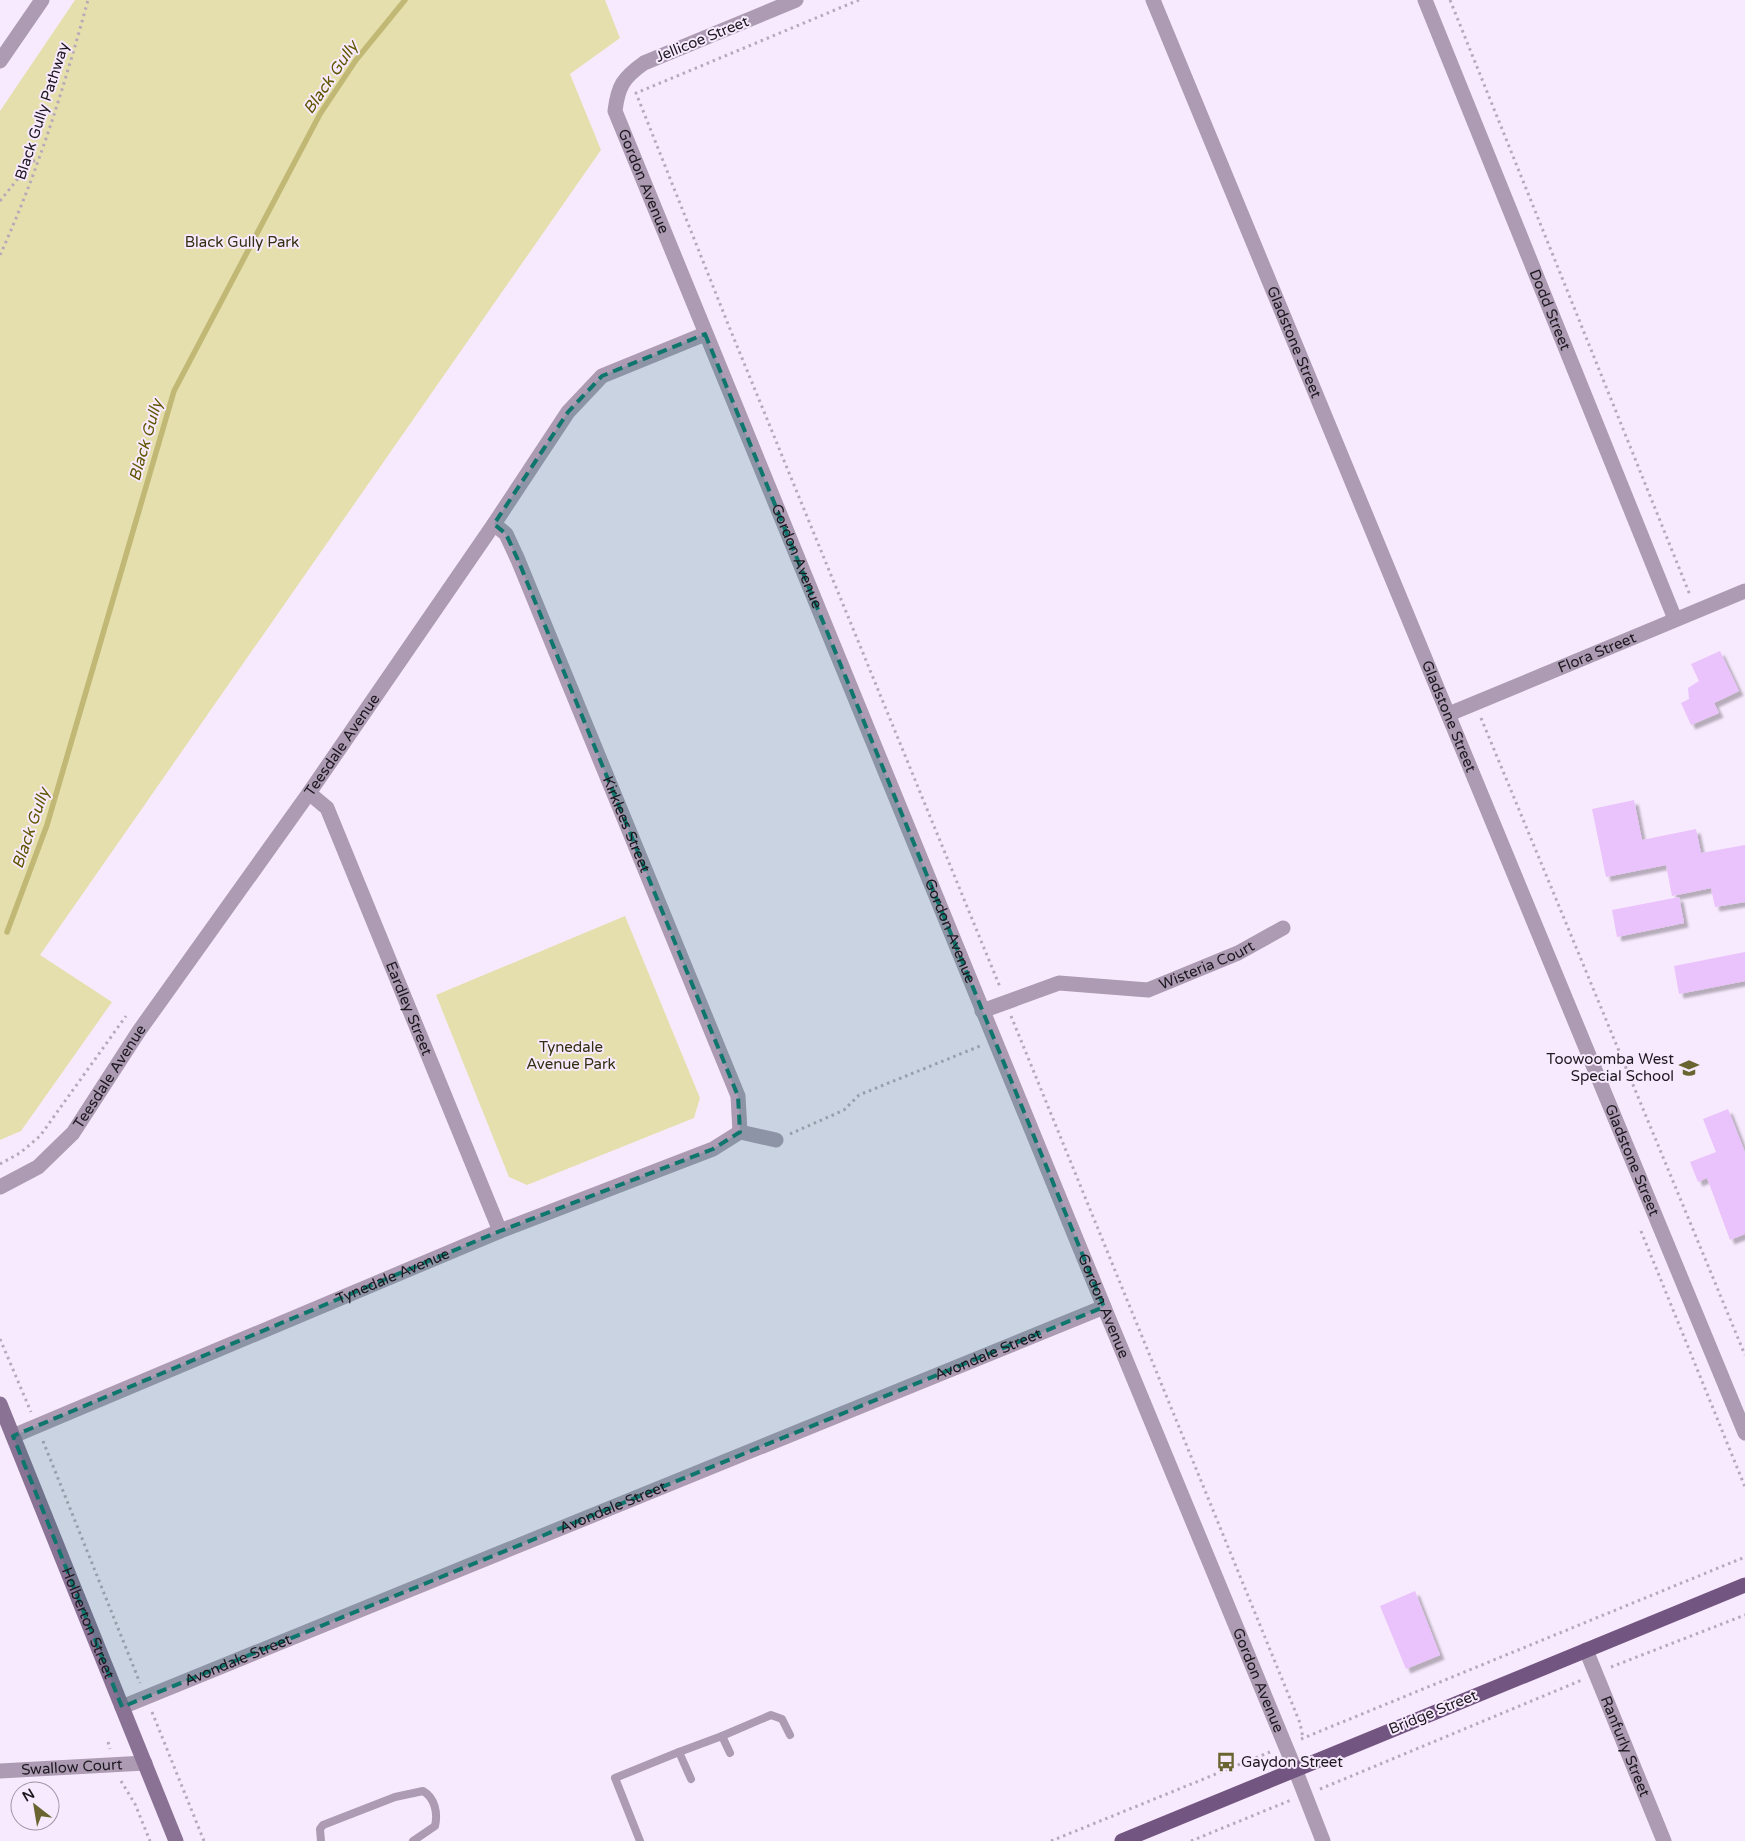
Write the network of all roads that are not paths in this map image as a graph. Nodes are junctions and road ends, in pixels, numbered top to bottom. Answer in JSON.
{"nodes":[{"id":1,"x":42,"y":0,"type":"edge"},
{"id":2,"x":796,"y":0,"type":"edge"},
{"id":3,"x":1153,"y":0,"type":"edge"},
{"id":4,"x":1425,"y":0,"type":"edge"},
{"id":5,"x":0,"y":61,"type":"edge"},
{"id":6,"x":618,"y":91,"type":"joint"},
{"id":7,"x":705,"y":334,"type":"junction"},
{"id":8,"x":494,"y":524,"type":"junction"},
{"id":9,"x":1745,"y":591,"type":"edge"},
{"id":10,"x":1675,"y":619,"type":"junction"},
{"id":11,"x":1449,"y":714,"type":"junction"},
{"id":12,"x":308,"y":793,"type":"junction"},
{"id":13,"x":1282,"y":928,"type":"dead end"},
{"id":14,"x":982,"y":1012,"type":"junction"},
{"id":15,"x":740,"y":1132,"type":"junction"},
{"id":16,"x":776,"y":1140,"type":"road end"},
{"id":17,"x":0,"y":1187,"type":"edge"},
{"id":18,"x":500,"y":1231,"type":"junction"},
{"id":19,"x":1104,"y":1307,"type":"junction"},
{"id":20,"x":0,"y":1404,"type":"edge"},
{"id":21,"x":1745,"y":1433,"type":"edge"},
{"id":22,"x":13,"y":1436,"type":"junction"},
{"id":23,"x":1745,"y":1585,"type":"edge"},
{"id":24,"x":1586,"y":1650,"type":"junction"},
{"id":25,"x":122,"y":1707,"type":"junction"},
{"id":26,"x":790,"y":1735,"type":"dead end"},
{"id":27,"x":722,"y":1736,"type":"junction"},
{"id":28,"x":679,"y":1752,"type":"junction"},
{"id":29,"x":730,"y":1753,"type":"dead end"},
{"id":30,"x":145,"y":1763,"type":"junction"},
{"id":31,"x":1295,"y":1769,"type":"junction"},
{"id":32,"x":0,"y":1772,"type":"edge"},
{"id":33,"x":691,"y":1779,"type":"dead end"},
{"id":34,"x":176,"y":1841,"type":"edge"},
{"id":35,"x":321,"y":1841,"type":"edge"},
{"id":36,"x":413,"y":1841,"type":"edge"},
{"id":37,"x":640,"y":1841,"type":"edge"},
{"id":38,"x":1122,"y":1841,"type":"edge"},
{"id":39,"x":1322,"y":1841,"type":"edge"},
{"id":40,"x":1664,"y":1841,"type":"edge"}],
"edges":[{"from":1,"to":5,"type":"street"},
{"from":2,"to":6,"type":"street","name":"Jellicoe Street"},
{"from":3,"to":11,"type":"street","name":"Gladstone Street"},
{"from":4,"to":10,"type":"street","name":"Dodd Street"},
{"from":6,"to":7,"type":"street","name":"Gordon Avenue"},
{"from":7,"to":8,"type":"street","name":"Teesdale Avenue"},
{"from":7,"to":14,"type":"street","name":"Gordon Avenue"},
{"from":8,"to":12,"type":"street","name":"Teesdale Avenue"},
{"from":8,"to":15,"type":"street","name":"Kirklees Street"},
{"from":9,"to":10,"type":"street","name":"Flora Street"},
{"from":10,"to":11,"type":"street","name":"Flora Street"},
{"from":11,"to":21,"type":"street","name":"Gladstone Street"},
{"from":12,"to":17,"type":"street","name":"Teesdale Avenue"},
{"from":12,"to":18,"type":"street","name":"Eardley Street"},
{"from":13,"to":14,"type":"street","name":"Wisteria Court"},
{"from":14,"to":19,"type":"street","name":"Gordon Avenue"},
{"from":15,"to":16,"type":"street"},
{"from":15,"to":18,"type":"street","name":"Tynedale Avenue"},
{"from":18,"to":22,"type":"street","name":"Tynedale Avenue"},
{"from":19,"to":25,"type":"street","name":"Avondale Street"},
{"from":19,"to":31,"type":"street","name":"Gordon Avenue"},
{"from":20,"to":22,"type":"main road","name":"Holberton Street"},
{"from":22,"to":25,"type":"main road","name":"Holberton Street"},
{"from":23,"to":24,"type":"main road","name":"Bridge Street"},
{"from":24,"to":31,"type":"main road","name":"Bridge Street"},
{"from":24,"to":40,"type":"street","name":"Ranfurly Street"},
{"from":25,"to":30,"type":"main road","name":"Holberton Street"},
{"from":26,"to":27,"type":"lane"},
{"from":27,"to":28,"type":"lane"},
{"from":27,"to":29,"type":"lane"},
{"from":28,"to":33,"type":"lane"},
{"from":28,"to":37,"type":"lane"},
{"from":30,"to":32,"type":"street","name":"Swallow Court"},
{"from":30,"to":34,"type":"main road","name":"Holberton Street"},
{"from":31,"to":38,"type":"main road","name":"Bridge Street"},
{"from":31,"to":39,"type":"street"},
{"from":35,"to":36,"type":"lane"}]}
